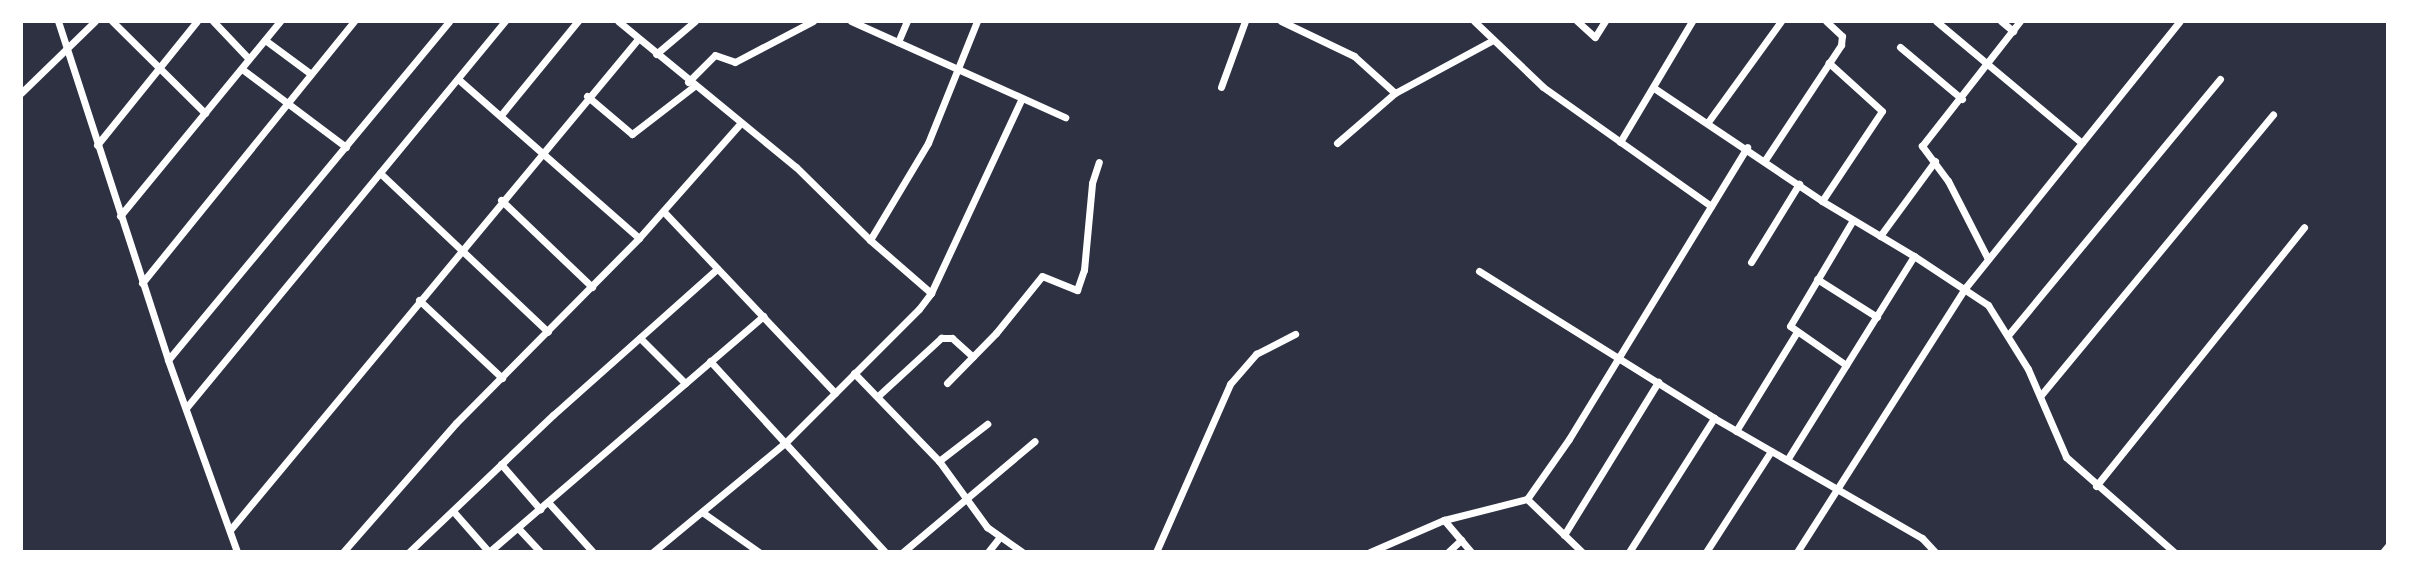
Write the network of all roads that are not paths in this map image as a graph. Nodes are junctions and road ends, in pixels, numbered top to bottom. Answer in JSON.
{"nodes":[{"id":1,"x":58,"y":21,"type":"edge"},
{"id":2,"x":95,"y":21,"type":"edge"},
{"id":3,"x":112,"y":21,"type":"edge"},
{"id":4,"x":197,"y":21,"type":"edge"},
{"id":5,"x":213,"y":21,"type":"edge"},
{"id":6,"x":280,"y":21,"type":"edge"},
{"id":7,"x":354,"y":21,"type":"edge"},
{"id":8,"x":449,"y":21,"type":"edge"},
{"id":9,"x":505,"y":21,"type":"edge"},
{"id":10,"x":578,"y":21,"type":"edge"},
{"id":11,"x":618,"y":21,"type":"edge"},
{"id":12,"x":695,"y":21,"type":"edge"},
{"id":13,"x":813,"y":21,"type":"edge"},
{"id":14,"x":851,"y":21,"type":"edge"},
{"id":15,"x":907,"y":21,"type":"edge"},
{"id":16,"x":977,"y":21,"type":"edge"},
{"id":17,"x":1245,"y":21,"type":"edge"},
{"id":18,"x":1281,"y":21,"type":"edge"},
{"id":19,"x":1474,"y":21,"type":"edge"},
{"id":20,"x":1577,"y":21,"type":"edge"},
{"id":21,"x":1605,"y":21,"type":"edge"},
{"id":22,"x":1692,"y":21,"type":"edge"},
{"id":23,"x":1781,"y":21,"type":"edge"},
{"id":24,"x":1826,"y":21,"type":"edge"},
{"id":25,"x":1936,"y":21,"type":"edge"},
{"id":26,"x":2001,"y":21,"type":"edge"},
{"id":27,"x":2020,"y":21,"type":"edge"},
{"id":28,"x":2180,"y":21,"type":"edge"},
{"id":29,"x":2013,"y":31,"type":"junction"},
{"id":30,"x":638,"y":39,"type":"junction"},
{"id":31,"x":265,"y":40,"type":"junction"},
{"id":32,"x":1493,"y":40,"type":"junction"},
{"id":33,"x":898,"y":41,"type":"junction"},
{"id":34,"x":1900,"y":47,"type":"dead end"},
{"id":35,"x":67,"y":48,"type":"junction"},
{"id":36,"x":656,"y":54,"type":"junction"},
{"id":37,"x":249,"y":60,"type":"junction"},
{"id":38,"x":1829,"y":63,"type":"junction"},
{"id":39,"x":1987,"y":65,"type":"junction"},
{"id":40,"x":158,"y":68,"type":"junction"},
{"id":41,"x":242,"y":69,"type":"junction"},
{"id":42,"x":954,"y":69,"type":"junction"},
{"id":43,"x":311,"y":74,"type":"junction"},
{"id":44,"x":458,"y":79,"type":"junction"},
{"id":45,"x":2220,"y":79,"type":"dead end"},
{"id":46,"x":691,"y":84,"type":"junction"},
{"id":47,"x":1222,"y":87,"type":"dead end"},
{"id":48,"x":1654,"y":88,"type":"junction"},
{"id":49,"x":21,"y":93,"type":"edge"},
{"id":50,"x":1395,"y":93,"type":"junction"},
{"id":51,"x":587,"y":96,"type":"junction"},
{"id":52,"x":1962,"y":99,"type":"junction"},
{"id":53,"x":1021,"y":100,"type":"junction"},
{"id":54,"x":288,"y":102,"type":"junction"},
{"id":55,"x":205,"y":114,"type":"junction"},
{"id":56,"x":2273,"y":115,"type":"dead end"},
{"id":57,"x":501,"y":116,"type":"junction"},
{"id":58,"x":1065,"y":117,"type":"dead end"},
{"id":59,"x":1708,"y":122,"type":"junction"},
{"id":60,"x":739,"y":125,"type":"junction"},
{"id":61,"x":1620,"y":142,"type":"junction"},
{"id":62,"x":1337,"y":143,"type":"dead end"},
{"id":63,"x":2082,"y":143,"type":"junction"},
{"id":64,"x":97,"y":145,"type":"junction"},
{"id":65,"x":346,"y":147,"type":"junction"},
{"id":66,"x":1747,"y":147,"type":"junction"},
{"id":67,"x":542,"y":149,"type":"junction"},
{"id":68,"x":1765,"y":160,"type":"junction"},
{"id":69,"x":1936,"y":161,"type":"junction"},
{"id":70,"x":1099,"y":162,"type":"dead end"},
{"id":71,"x":380,"y":173,"type":"junction"},
{"id":72,"x":1799,"y":184,"type":"junction"},
{"id":73,"x":501,"y":200,"type":"junction"},
{"id":74,"x":1822,"y":201,"type":"junction"},
{"id":75,"x":1711,"y":206,"type":"junction"},
{"id":76,"x":664,"y":212,"type":"junction"},
{"id":77,"x":120,"y":216,"type":"junction"},
{"id":78,"x":1853,"y":220,"type":"junction"},
{"id":79,"x":2304,"y":227,"type":"dead end"},
{"id":80,"x":1880,"y":236,"type":"junction"},
{"id":81,"x":639,"y":238,"type":"junction"},
{"id":82,"x":870,"y":240,"type":"junction"},
{"id":83,"x":460,"y":248,"type":"junction"},
{"id":84,"x":1914,"y":256,"type":"junction"},
{"id":85,"x":1988,"y":259,"type":"junction"},
{"id":86,"x":1751,"y":262,"type":"dead end"},
{"id":87,"x":718,"y":269,"type":"junction"},
{"id":88,"x":1479,"y":271,"type":"dead end"},
{"id":89,"x":1817,"y":279,"type":"junction"},
{"id":90,"x":142,"y":283,"type":"junction"},
{"id":91,"x":1966,"y":286,"type":"junction"},
{"id":92,"x":592,"y":287,"type":"junction"},
{"id":93,"x":931,"y":293,"type":"junction"},
{"id":94,"x":419,"y":300,"type":"junction"},
{"id":95,"x":762,"y":316,"type":"junction"},
{"id":96,"x":1877,"y":317,"type":"junction"},
{"id":97,"x":548,"y":332,"type":"junction"},
{"id":98,"x":1797,"y":332,"type":"junction"},
{"id":99,"x":1294,"y":334,"type":"dead end"},
{"id":100,"x":2009,"y":334,"type":"junction"},
{"id":101,"x":640,"y":338,"type":"junction"},
{"id":102,"x":973,"y":357,"type":"junction"},
{"id":103,"x":1618,"y":358,"type":"junction"},
{"id":104,"x":168,"y":360,"type":"junction"},
{"id":105,"x":710,"y":361,"type":"junction"},
{"id":106,"x":1846,"y":365,"type":"junction"},
{"id":107,"x":855,"y":373,"type":"junction"},
{"id":108,"x":502,"y":378,"type":"junction"},
{"id":109,"x":1658,"y":382,"type":"junction"},
{"id":110,"x":685,"y":383,"type":"junction"},
{"id":111,"x":947,"y":383,"type":"dead end"},
{"id":112,"x":835,"y":393,"type":"junction"},
{"id":113,"x":2041,"y":395,"type":"junction"},
{"id":114,"x":877,"y":396,"type":"junction"},
{"id":115,"x":186,"y":408,"type":"junction"},
{"id":116,"x":1714,"y":418,"type":"junction"},
{"id":117,"x":987,"y":424,"type":"dead end"},
{"id":118,"x":1736,"y":431,"type":"junction"},
{"id":119,"x":1035,"y":441,"type":"dead end"},
{"id":120,"x":786,"y":442,"type":"junction"},
{"id":121,"x":1771,"y":451,"type":"junction"},
{"id":122,"x":1787,"y":460,"type":"junction"},
{"id":123,"x":939,"y":461,"type":"junction"},
{"id":124,"x":501,"y":464,"type":"junction"},
{"id":125,"x":2096,"y":486,"type":"junction"},
{"id":126,"x":1837,"y":488,"type":"junction"},
{"id":127,"x":966,"y":497,"type":"junction"},
{"id":128,"x":1527,"y":499,"type":"junction"},
{"id":129,"x":548,"y":502,"type":"junction"},
{"id":130,"x":540,"y":509,"type":"junction"},
{"id":131,"x":453,"y":511,"type":"junction"},
{"id":132,"x":702,"y":512,"type":"junction"},
{"id":133,"x":1444,"y":520,"type":"junction"},
{"id":134,"x":518,"y":528,"type":"junction"},
{"id":135,"x":230,"y":530,"type":"junction"},
{"id":136,"x":1564,"y":535,"type":"junction"},
{"id":137,"x":999,"y":538,"type":"junction"},
{"id":138,"x":1461,"y":540,"type":"junction"},
{"id":139,"x":2388,"y":545,"type":"edge"},
{"id":140,"x":1385,"y":548,"type":"edge"},
{"id":141,"x":237,"y":552,"type":"edge"},
{"id":142,"x":343,"y":552,"type":"edge"},
{"id":143,"x":409,"y":552,"type":"edge"},
{"id":144,"x":489,"y":552,"type":"edge"},
{"id":145,"x":540,"y":552,"type":"edge"},
{"id":146,"x":593,"y":552,"type":"edge"},
{"id":147,"x":653,"y":552,"type":"edge"},
{"id":148,"x":759,"y":552,"type":"edge"},
{"id":149,"x":885,"y":552,"type":"edge"},
{"id":150,"x":903,"y":552,"type":"edge"},
{"id":151,"x":988,"y":552,"type":"edge"},
{"id":152,"x":1022,"y":552,"type":"edge"},
{"id":153,"x":1156,"y":552,"type":"edge"},
{"id":154,"x":1370,"y":552,"type":"edge"},
{"id":155,"x":1447,"y":552,"type":"edge"},
{"id":156,"x":1471,"y":552,"type":"edge"},
{"id":157,"x":1582,"y":552,"type":"edge"},
{"id":158,"x":1629,"y":552,"type":"edge"},
{"id":159,"x":1706,"y":552,"type":"edge"},
{"id":160,"x":1797,"y":552,"type":"edge"},
{"id":161,"x":1935,"y":552,"type":"edge"},
{"id":162,"x":2174,"y":552,"type":"edge"},
{"id":163,"x":2383,"y":552,"type":"edge"}],
"edges":[{"from":1,"to":35,"type":"street"},
{"from":2,"to":35,"type":"street"},
{"from":3,"to":40,"type":"street"},
{"from":4,"to":40,"type":"street"},
{"from":5,"to":37,"type":"street"},
{"from":6,"to":31,"type":"street"},
{"from":7,"to":43,"type":"street"},
{"from":8,"to":65,"type":"street"},
{"from":9,"to":44,"type":"street"},
{"from":10,"to":57,"type":"street"},
{"from":11,"to":30,"type":"street"},
{"from":12,"to":36,"type":"street"},
{"from":13,"to":46,"type":"street"},
{"from":14,"to":33,"type":"street"},
{"from":15,"to":33,"type":"street"},
{"from":16,"to":42,"type":"street"},
{"from":17,"to":47,"type":"street"},
{"from":18,"to":50,"type":"street"},
{"from":19,"to":32,"type":"street"},
{"from":20,"to":21,"type":"street"},
{"from":22,"to":48,"type":"street"},
{"from":23,"to":59,"type":"street"},
{"from":24,"to":38,"type":"street"},
{"from":25,"to":39,"type":"street"},
{"from":26,"to":29,"type":"street"},
{"from":27,"to":29,"type":"street"},
{"from":28,"to":63,"type":"street"},
{"from":29,"to":39,"type":"street"},
{"from":30,"to":36,"type":"street"},
{"from":30,"to":51,"type":"street"},
{"from":31,"to":37,"type":"street"},
{"from":31,"to":43,"type":"street"},
{"from":32,"to":50,"type":"street"},
{"from":32,"to":61,"type":"street"},
{"from":33,"to":42,"type":"street"},
{"from":34,"to":52,"type":"street"},
{"from":35,"to":49,"type":"street"},
{"from":35,"to":64,"type":"street"},
{"from":36,"to":46,"type":"street"},
{"from":37,"to":41,"type":"street"},
{"from":38,"to":68,"type":"street"},
{"from":38,"to":74,"type":"street"},
{"from":39,"to":52,"type":"street"},
{"from":39,"to":63,"type":"street"},
{"from":40,"to":55,"type":"street"},
{"from":40,"to":64,"type":"street"},
{"from":41,"to":54,"type":"street"},
{"from":41,"to":55,"type":"street"},
{"from":42,"to":53,"type":"street"},
{"from":42,"to":82,"type":"street"},
{"from":43,"to":54,"type":"street"},
{"from":44,"to":57,"type":"street"},
{"from":44,"to":71,"type":"street"},
{"from":45,"to":100,"type":"street"},
{"from":46,"to":51,"type":"street"},
{"from":46,"to":60,"type":"street"},
{"from":48,"to":59,"type":"street"},
{"from":48,"to":61,"type":"street"},
{"from":50,"to":62,"type":"street"},
{"from":51,"to":67,"type":"street"},
{"from":52,"to":69,"type":"street"},
{"from":53,"to":58,"type":"street"},
{"from":53,"to":93,"type":"street"},
{"from":54,"to":65,"type":"street"},
{"from":54,"to":90,"type":"street"},
{"from":55,"to":77,"type":"street"},
{"from":56,"to":113,"type":"street"},
{"from":57,"to":67,"type":"street"},
{"from":59,"to":66,"type":"street"},
{"from":60,"to":76,"type":"street"},
{"from":60,"to":82,"type":"street"},
{"from":61,"to":75,"type":"street"},
{"from":63,"to":85,"type":"street"},
{"from":64,"to":77,"type":"street"},
{"from":65,"to":104,"type":"street"},
{"from":66,"to":68,"type":"street"},
{"from":66,"to":75,"type":"street"},
{"from":67,"to":73,"type":"street"},
{"from":67,"to":81,"type":"street"},
{"from":68,"to":72,"type":"street"},
{"from":69,"to":80,"type":"street"},
{"from":69,"to":85,"type":"street"},
{"from":70,"to":102,"type":"street"},
{"from":71,"to":83,"type":"street"},
{"from":71,"to":115,"type":"street"},
{"from":72,"to":74,"type":"street"},
{"from":72,"to":86,"type":"street"},
{"from":73,"to":83,"type":"street"},
{"from":73,"to":92,"type":"street"},
{"from":74,"to":78,"type":"street"},
{"from":75,"to":103,"type":"street"},
{"from":76,"to":81,"type":"street"},
{"from":76,"to":87,"type":"street"},
{"from":77,"to":90,"type":"street"},
{"from":78,"to":80,"type":"street"},
{"from":78,"to":89,"type":"street"},
{"from":79,"to":125,"type":"street"},
{"from":80,"to":84,"type":"street"},
{"from":81,"to":92,"type":"street"},
{"from":82,"to":93,"type":"street"},
{"from":83,"to":94,"type":"street"},
{"from":83,"to":97,"type":"street"},
{"from":84,"to":91,"type":"street"},
{"from":84,"to":96,"type":"street"},
{"from":85,"to":91,"type":"street"},
{"from":87,"to":95,"type":"street"},
{"from":87,"to":101,"type":"street"},
{"from":88,"to":103,"type":"street"},
{"from":89,"to":96,"type":"street"},
{"from":89,"to":98,"type":"street"},
{"from":90,"to":104,"type":"street"},
{"from":91,"to":100,"type":"street"},
{"from":91,"to":126,"type":"street"},
{"from":92,"to":97,"type":"street"},
{"from":93,"to":107,"type":"street"},
{"from":94,"to":108,"type":"street"},
{"from":94,"to":135,"type":"street"},
{"from":95,"to":105,"type":"street"},
{"from":95,"to":112,"type":"street"},
{"from":96,"to":106,"type":"street"},
{"from":97,"to":108,"type":"street"},
{"from":98,"to":106,"type":"street"},
{"from":98,"to":118,"type":"street"},
{"from":99,"to":153,"type":"street"},
{"from":100,"to":113,"type":"street"},
{"from":101,"to":110,"type":"street"},
{"from":101,"to":124,"type":"street"},
{"from":102,"to":111,"type":"street"},
{"from":102,"to":114,"type":"street"},
{"from":103,"to":109,"type":"street"},
{"from":103,"to":128,"type":"street"},
{"from":104,"to":115,"type":"street"},
{"from":105,"to":110,"type":"street"},
{"from":105,"to":120,"type":"street"},
{"from":106,"to":122,"type":"street"},
{"from":107,"to":112,"type":"street"},
{"from":107,"to":114,"type":"street"},
{"from":108,"to":142,"type":"street"},
{"from":109,"to":116,"type":"street"},
{"from":109,"to":136,"type":"street"},
{"from":110,"to":129,"type":"street"},
{"from":112,"to":120,"type":"street"},
{"from":113,"to":125,"type":"street"},
{"from":114,"to":123,"type":"street"},
{"from":115,"to":135,"type":"street"},
{"from":116,"to":118,"type":"street"},
{"from":116,"to":158,"type":"street"},
{"from":117,"to":123,"type":"street"},
{"from":118,"to":121,"type":"street"},
{"from":119,"to":127,"type":"street"},
{"from":120,"to":132,"type":"street"},
{"from":120,"to":149,"type":"street"},
{"from":121,"to":122,"type":"street"},
{"from":121,"to":159,"type":"street"},
{"from":122,"to":126,"type":"street"},
{"from":123,"to":127,"type":"street"},
{"from":124,"to":130,"type":"street"},
{"from":124,"to":131,"type":"street"},
{"from":125,"to":162,"type":"street"},
{"from":126,"to":160,"type":"street"},
{"from":126,"to":161,"type":"street"},
{"from":127,"to":137,"type":"street"},
{"from":127,"to":150,"type":"street"},
{"from":128,"to":133,"type":"street"},
{"from":128,"to":136,"type":"street"},
{"from":129,"to":130,"type":"street"},
{"from":129,"to":146,"type":"street"},
{"from":130,"to":134,"type":"street"},
{"from":131,"to":143,"type":"street"},
{"from":131,"to":144,"type":"street"},
{"from":132,"to":147,"type":"street"},
{"from":132,"to":148,"type":"street"},
{"from":133,"to":138,"type":"street"},
{"from":133,"to":140,"type":"street"},
{"from":134,"to":144,"type":"street"},
{"from":134,"to":145,"type":"street"},
{"from":135,"to":141,"type":"street"},
{"from":136,"to":157,"type":"street"},
{"from":137,"to":151,"type":"street"},
{"from":137,"to":152,"type":"street"},
{"from":138,"to":155,"type":"street"},
{"from":138,"to":156,"type":"street"},
{"from":139,"to":163,"type":"street"},
{"from":140,"to":154,"type":"street"}]}
